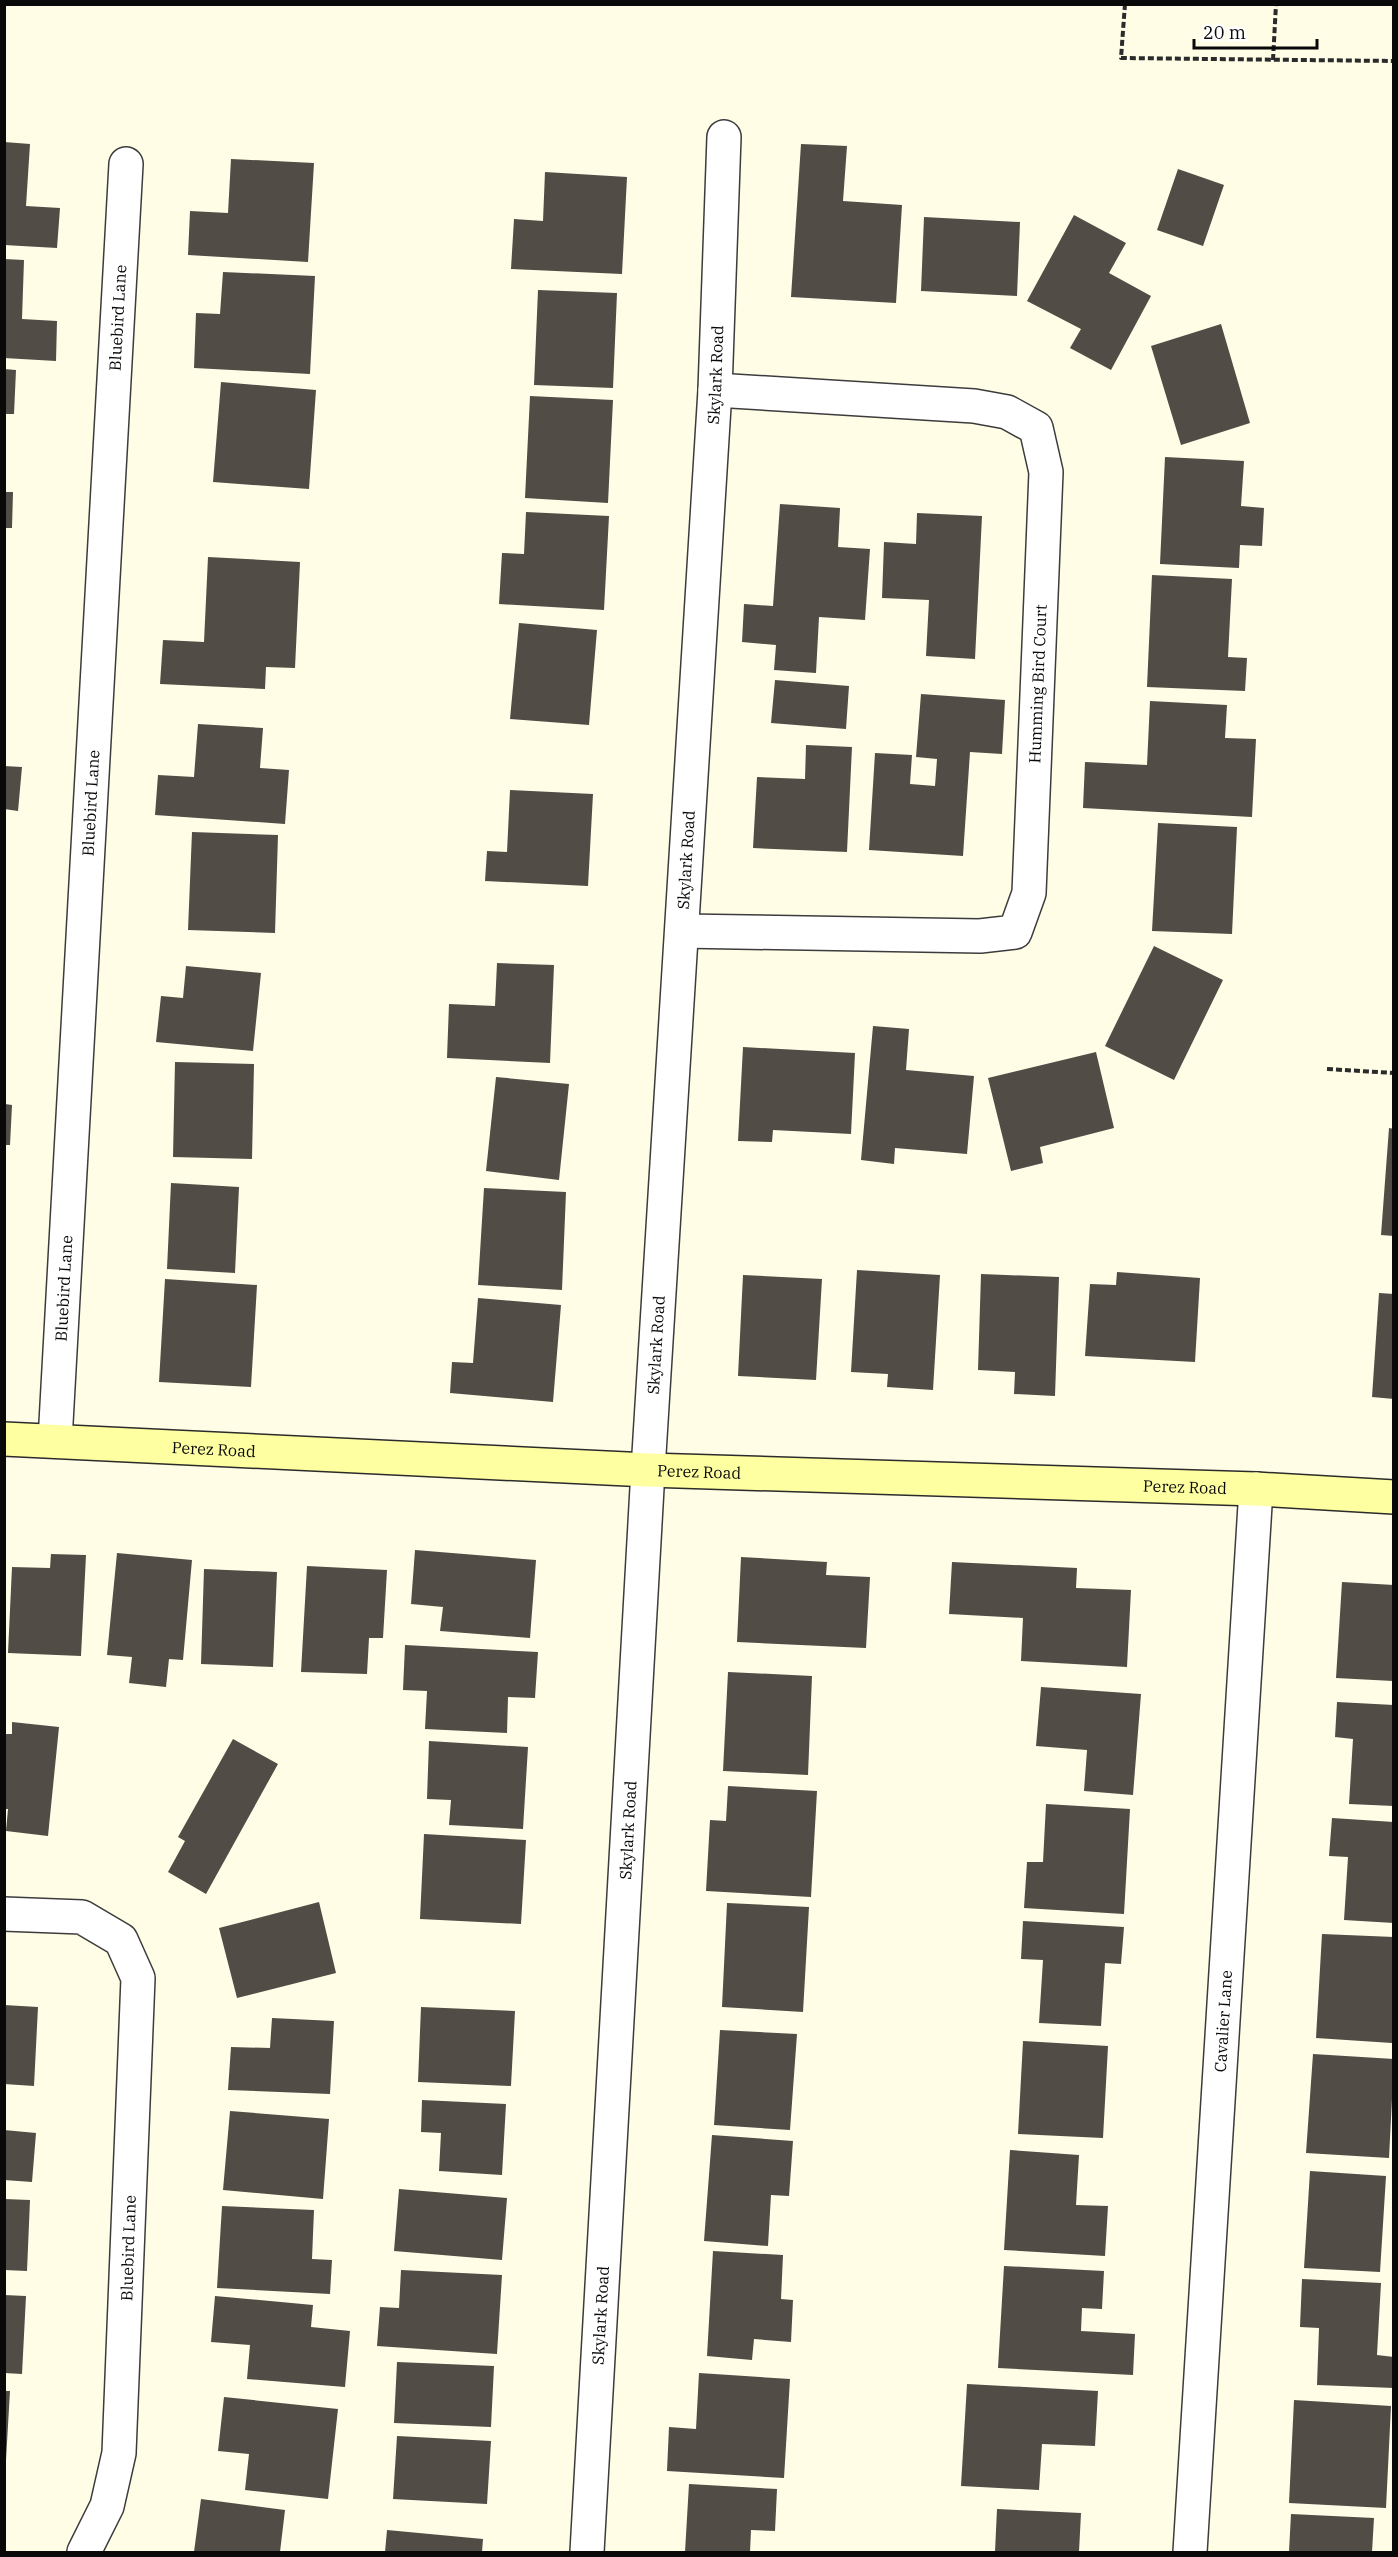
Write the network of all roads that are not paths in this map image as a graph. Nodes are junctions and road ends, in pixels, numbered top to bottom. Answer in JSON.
{"nodes":[{"id":1,"x":724,"y":137,"type":"dead end"},
{"id":2,"x":126,"y":164,"type":"dead end"},
{"id":3,"x":715,"y":390,"type":"junction"},
{"id":4,"x":682,"y":931,"type":"junction"},
{"id":5,"x":4,"y":1439,"type":"edge"},
{"id":6,"x":55,"y":1442,"type":"junction"},
{"id":7,"x":648,"y":1470,"type":"junction"},
{"id":8,"x":1256,"y":1489,"type":"junction"},
{"id":9,"x":1394,"y":1497,"type":"edge"},
{"id":10,"x":4,"y":1914,"type":"edge"},
{"id":11,"x":84,"y":2553,"type":"edge"},
{"id":12,"x":587,"y":2553,"type":"edge"},
{"id":13,"x":1190,"y":2553,"type":"edge"}],
"edges":[{"from":1,"to":3,"type":"street","name":"Skylark Road"},
{"from":2,"to":6,"type":"street","name":"Bluebird Lane"},
{"from":3,"to":4,"type":"street","name":"Skylark Road"},
{"from":3,"to":4,"type":"street","name":"Humming Bird Court"},
{"from":4,"to":7,"type":"street","name":"Skylark Road"},
{"from":5,"to":6,"type":"street","name":"Perez Road"},
{"from":6,"to":7,"type":"street","name":"Perez Road"},
{"from":7,"to":8,"type":"street","name":"Perez Road"},
{"from":7,"to":12,"type":"street","name":"Skylark Road"},
{"from":8,"to":9,"type":"street","name":"Perez Road"},
{"from":8,"to":13,"type":"street","name":"Cavalier Lane"},
{"from":10,"to":11,"type":"street","name":"Bluebird Lane"}]}
